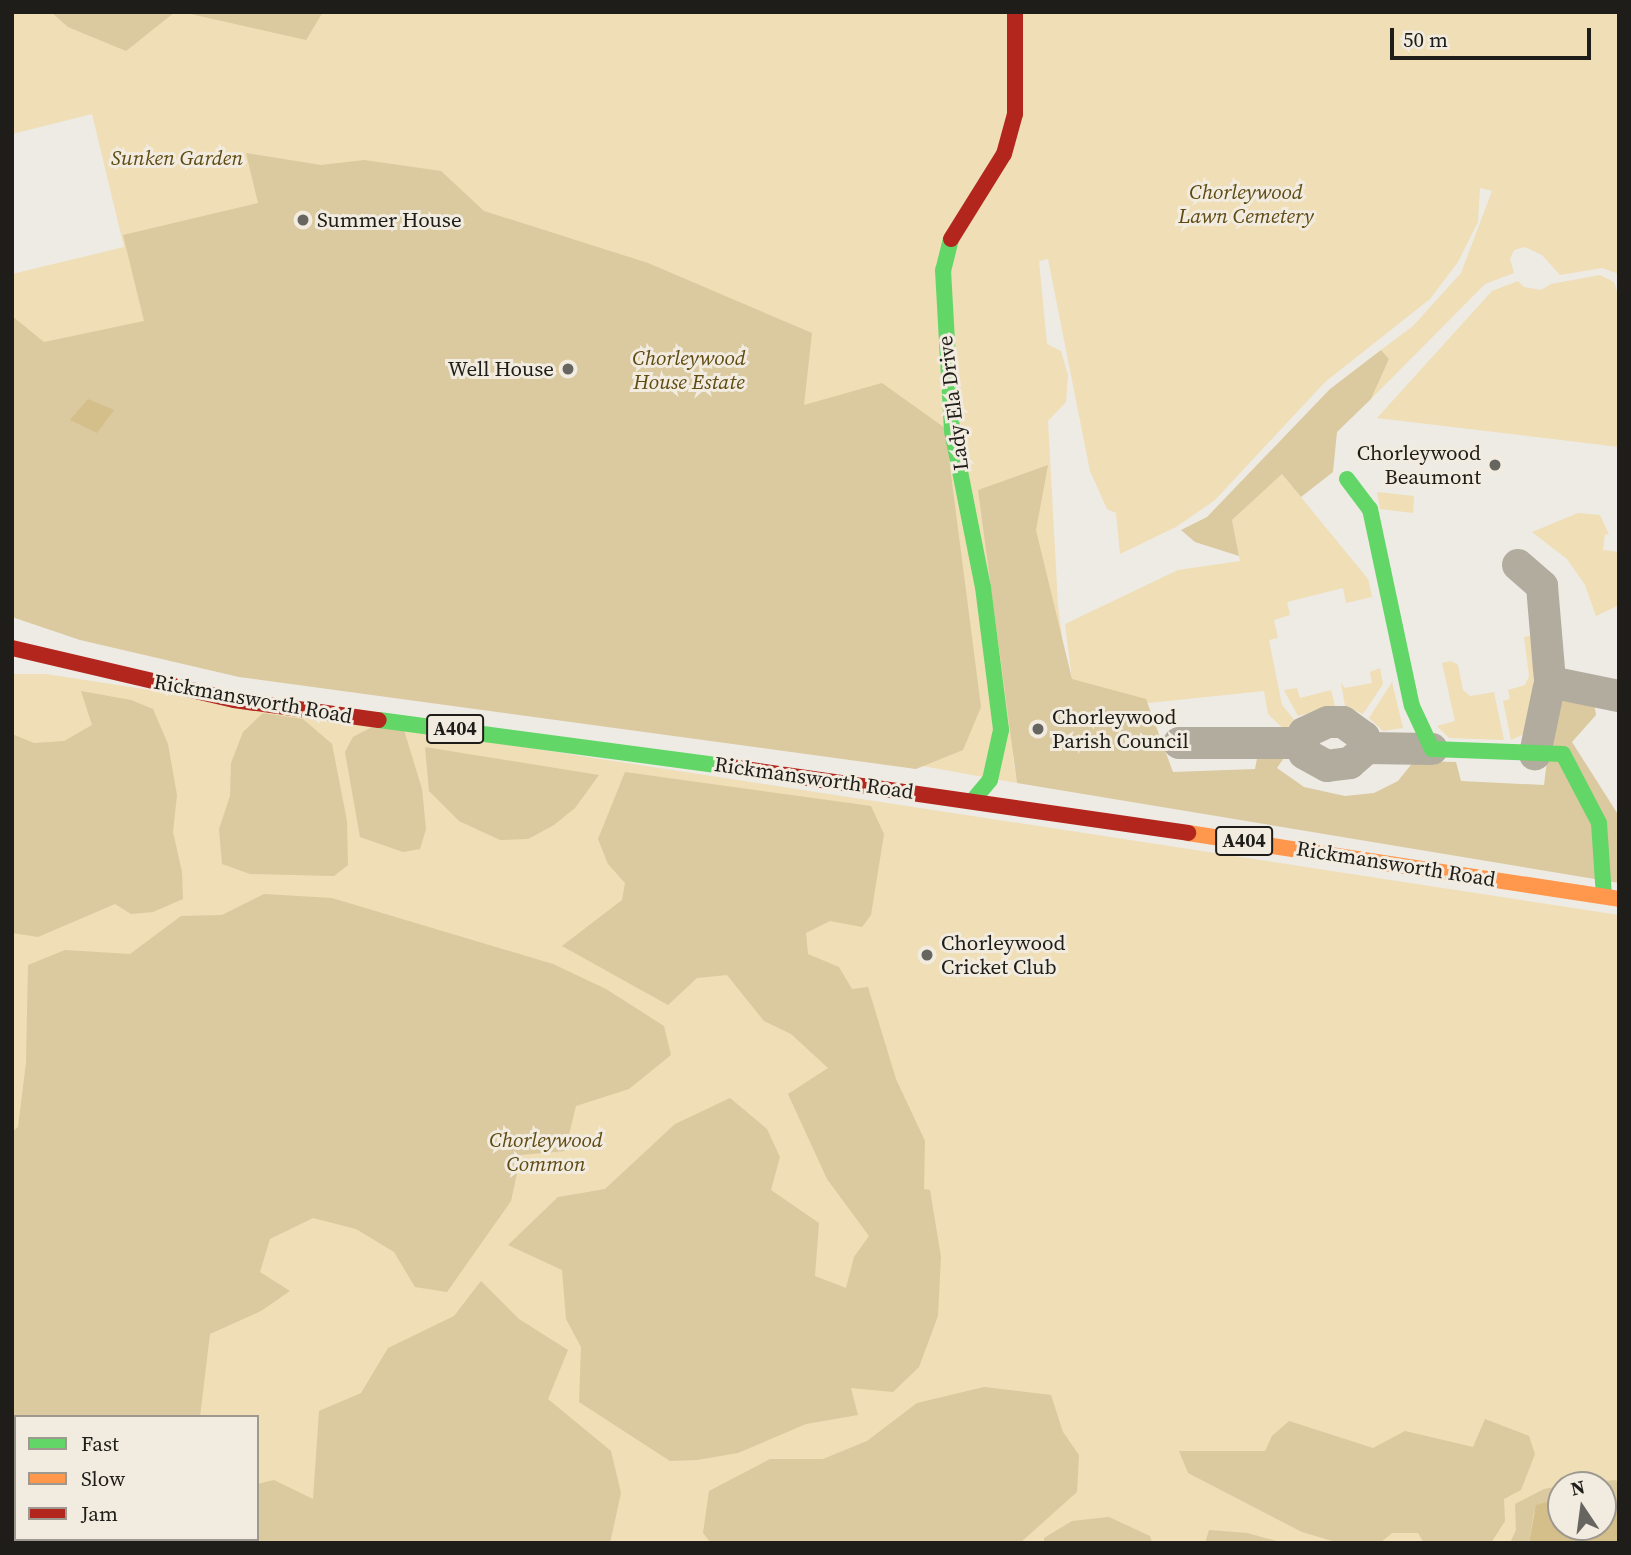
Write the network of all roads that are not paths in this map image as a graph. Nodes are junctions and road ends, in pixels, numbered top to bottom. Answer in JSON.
{"nodes":[{"id":1,"x":1015,"y":12,"type":"edge"},
{"id":2,"x":1347,"y":479,"type":"dead end"},
{"id":3,"x":1518,"y":565,"type":"dead end"},
{"id":4,"x":12,"y":648,"type":"edge"},
{"id":5,"x":1550,"y":682,"type":"junction"},
{"id":6,"x":1619,"y":696,"type":"edge"},
{"id":7,"x":1180,"y":743,"type":"dead end"},
{"id":8,"x":1432,"y":749,"type":"junction"},
{"id":9,"x":1535,"y":754,"type":"junction"},
{"id":10,"x":973,"y":800,"type":"junction"},
{"id":11,"x":1611,"y":897,"type":"edge"}],
"edges":[{"from":1,"to":10,"type":"main road","name":"Lady Ela Drive"},
{"from":2,"to":8,"type":"main road"},
{"from":3,"to":5,"type":"street"},
{"from":4,"to":10,"type":"main road","name":"Rickmansworth Road","number":"A404"},
{"from":5,"to":6,"type":"street"},
{"from":5,"to":9,"type":"street"},
{"from":7,"to":8,"type":"street"},
{"from":8,"to":9,"type":"main road"},
{"from":9,"to":11,"type":"main road"},
{"from":10,"to":11,"type":"main road","name":"Rickmansworth Road","number":"A404"}]}
